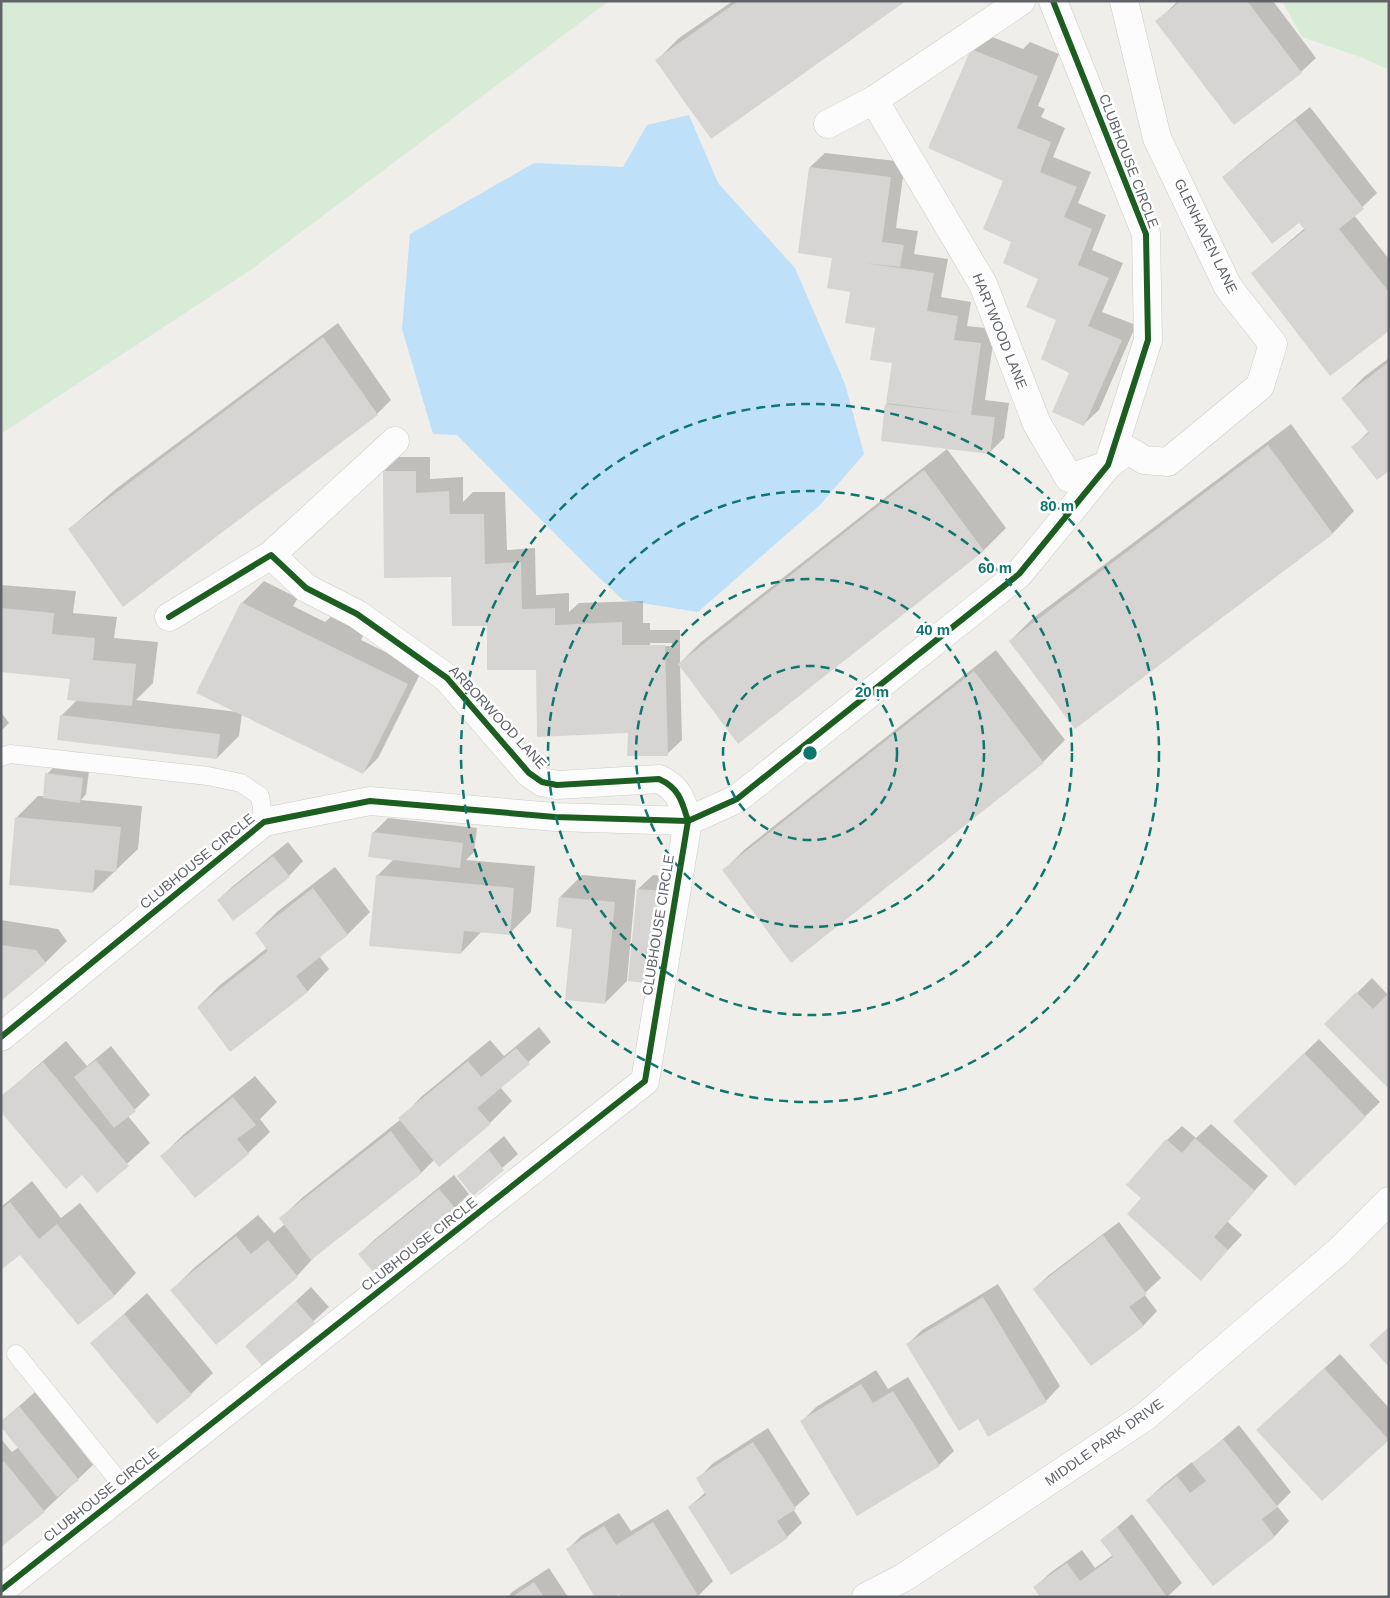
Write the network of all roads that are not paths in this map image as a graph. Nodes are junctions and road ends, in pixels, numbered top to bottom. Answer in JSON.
{"nodes":[{"id":1,"x":1021,"y":1,"type":"edge"},
{"id":2,"x":1053,"y":1,"type":"edge"},
{"id":3,"x":1124,"y":1,"type":"edge"},
{"id":4,"x":874,"y":100,"type":"junction"},
{"id":5,"x":828,"y":124,"type":"dead end"},
{"id":6,"x":394,"y":440,"type":"dead end"},
{"id":7,"x":1108,"y":464,"type":"junction"},
{"id":8,"x":271,"y":555,"type":"junction"},
{"id":9,"x":168,"y":618,"type":"dead end"},
{"id":10,"x":1,"y":757,"type":"edge"},
{"id":11,"x":688,"y":821,"type":"junction"},
{"id":12,"x":264,"y":822,"type":"junction"},
{"id":13,"x":1,"y":1037,"type":"edge"},
{"id":14,"x":1389,"y":1201,"type":"edge"},
{"id":15,"x":16,"y":1354,"type":"dead end"},
{"id":16,"x":127,"y":1491,"type":"junction"},
{"id":17,"x":1,"y":1590,"type":"edge"},
{"id":18,"x":866,"y":1597,"type":"edge"}],
"edges":[{"from":1,"to":4,"type":"street"},
{"from":2,"to":7,"type":"street","name":"CLUBHOUSE CIRCLE"},
{"from":3,"to":7,"type":"street","name":"GLENHAVEN LANE"},
{"from":4,"to":5,"type":"street"},
{"from":4,"to":7,"type":"street","name":"HARTWOOD LANE"},
{"from":6,"to":8,"type":"street"},
{"from":7,"to":11,"type":"street","name":"CLUBHOUSE CIRCLE"},
{"from":8,"to":9,"type":"street"},
{"from":8,"to":11,"type":"street","name":"ARBORWOOD LANE"},
{"from":10,"to":12,"type":"lane"},
{"from":11,"to":12,"type":"street","name":"CLUBHOUSE CIRCLE"},
{"from":11,"to":16,"type":"street","name":"CLUBHOUSE CIRCLE"},
{"from":12,"to":13,"type":"street","name":"CLUBHOUSE CIRCLE"},
{"from":14,"to":18,"type":"street","name":"MIDDLE PARK DRIVE"},
{"from":15,"to":16,"type":"lane"},
{"from":16,"to":17,"type":"street","name":"CLUBHOUSE CIRCLE"}]}
